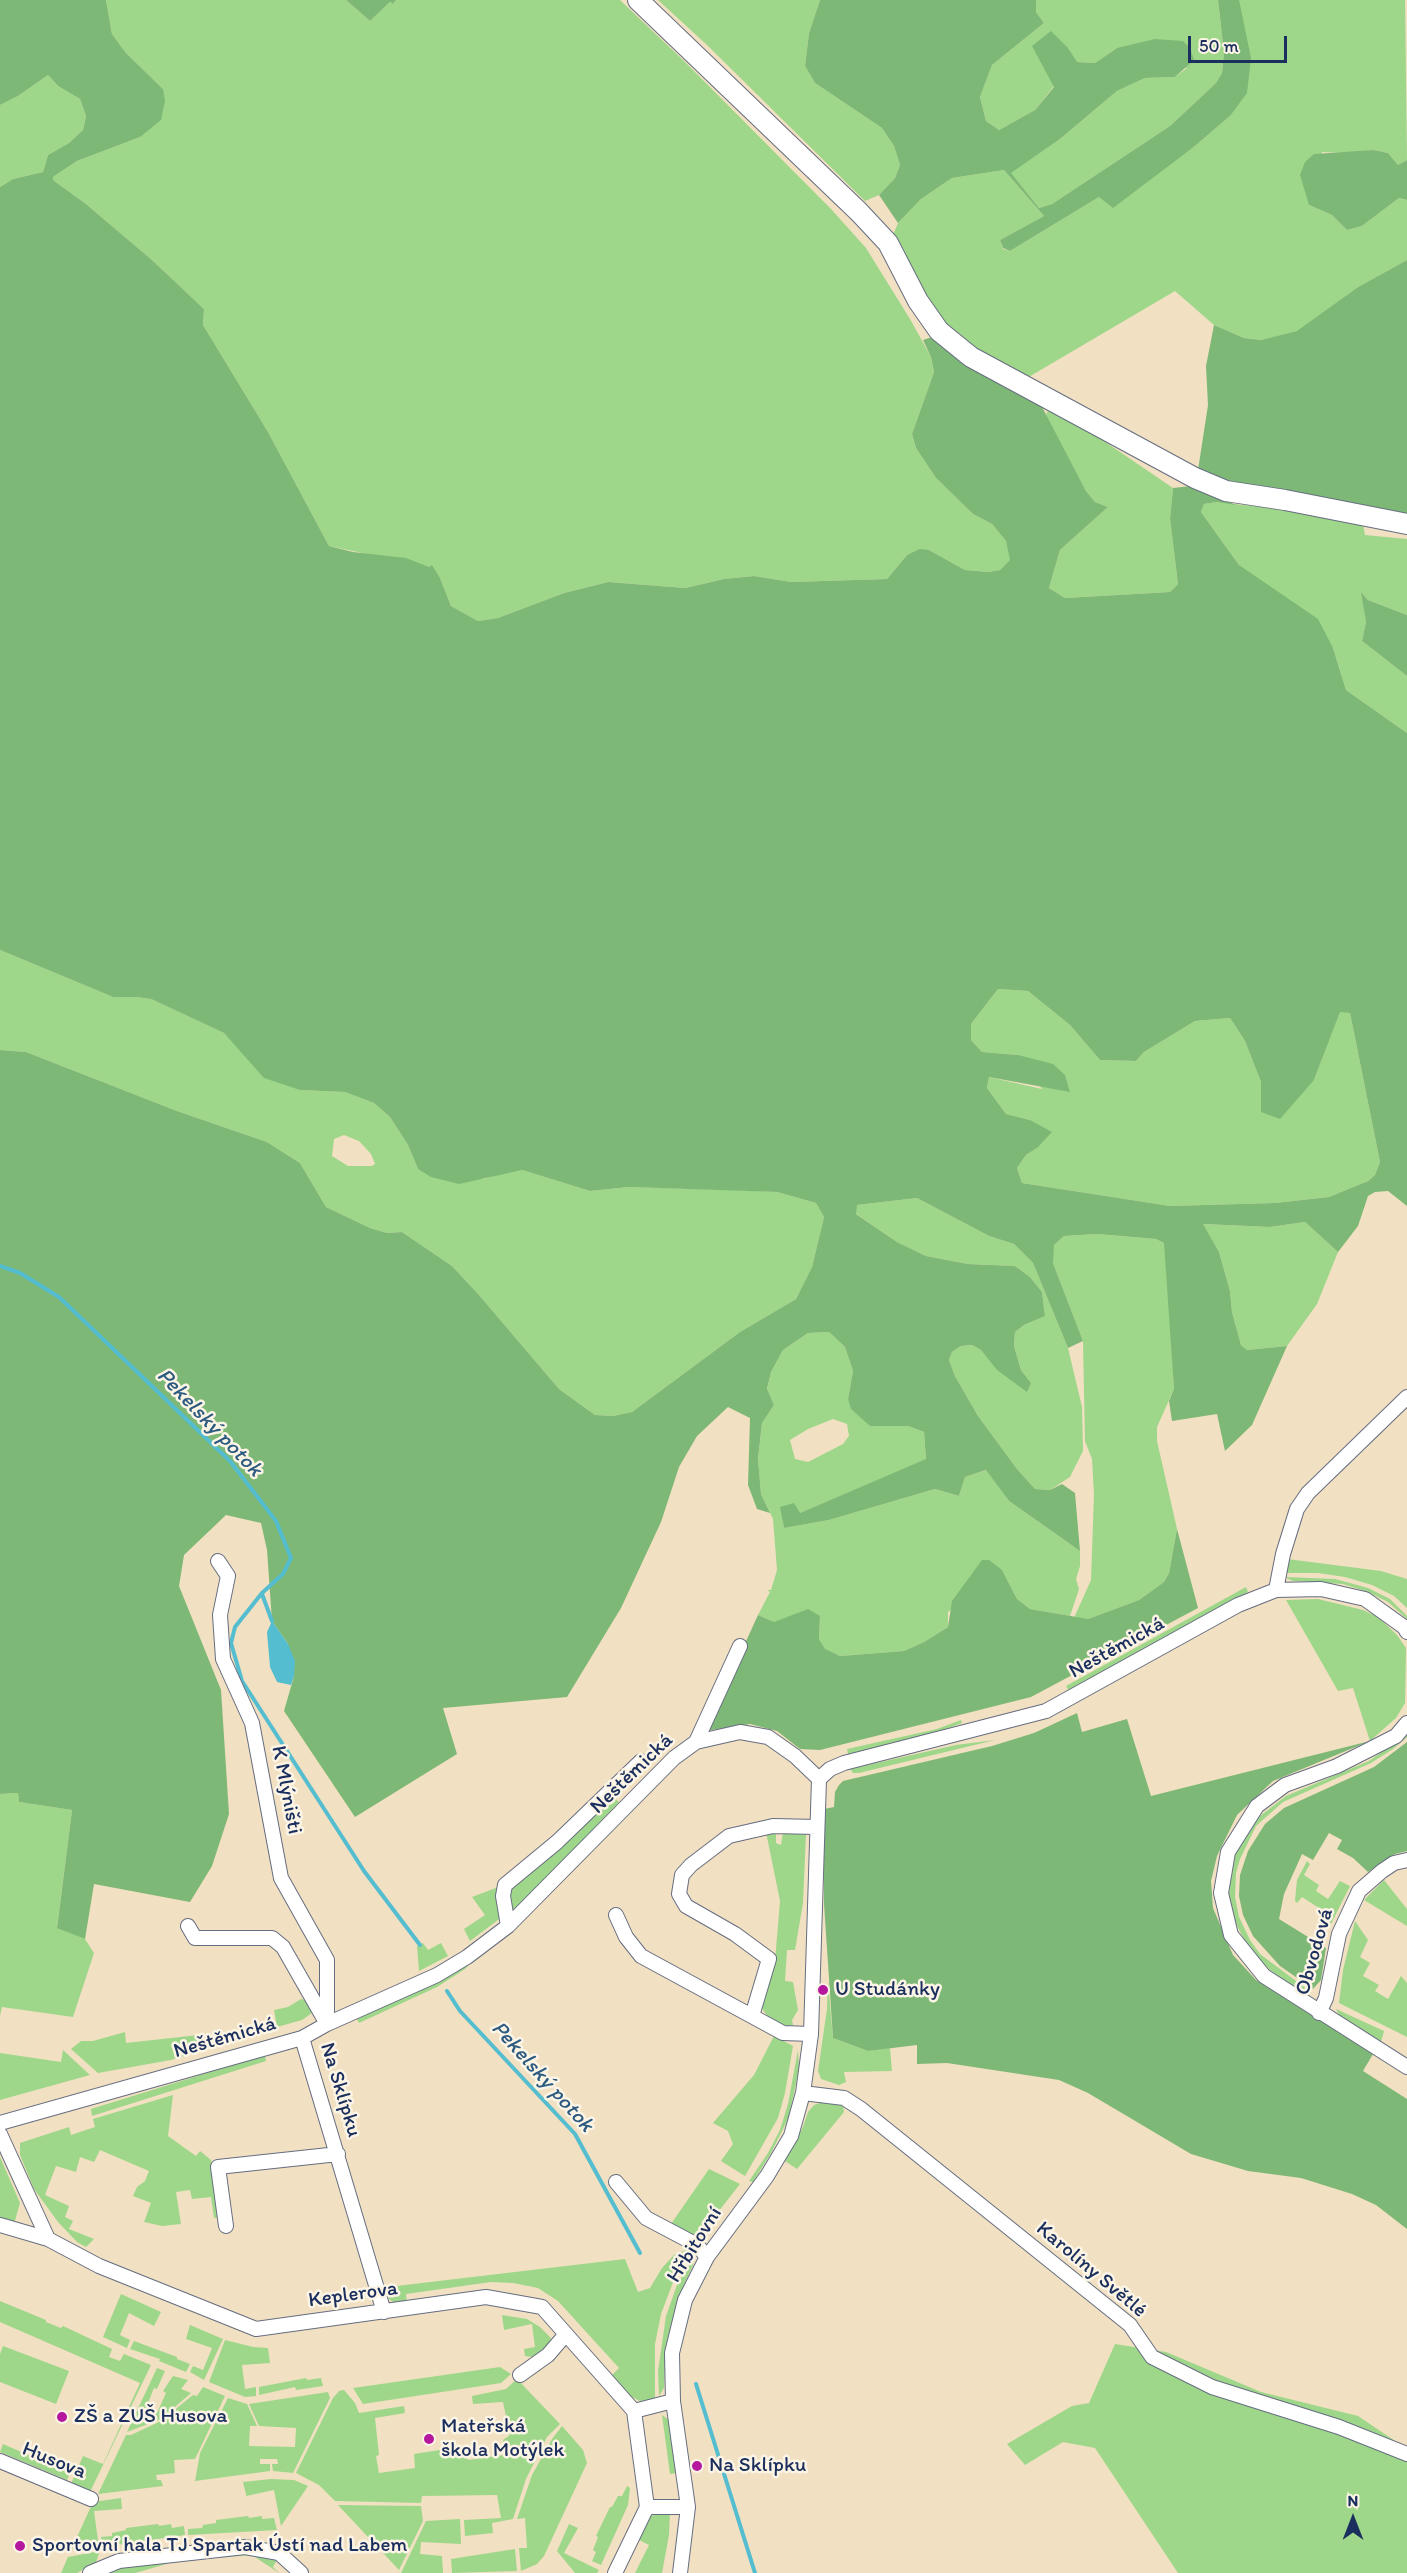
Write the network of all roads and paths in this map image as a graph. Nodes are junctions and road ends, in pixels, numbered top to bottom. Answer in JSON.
{"nodes":[{"id":1,"x":638,"y":0,"type":"edge"},
{"id":2,"x":1407,"y":524,"type":"edge"},
{"id":3,"x":1407,"y":1397,"type":"edge"},
{"id":4,"x":218,"y":1561,"type":"dead end"},
{"id":5,"x":1276,"y":1590,"type":"junction"},
{"id":6,"x":1407,"y":1632,"type":"edge"},
{"id":7,"x":740,"y":1646,"type":"dead end"},
{"id":8,"x":1407,"y":1723,"type":"edge"},
{"id":9,"x":696,"y":1742,"type":"junction"},
{"id":10,"x":640,"y":1761,"type":"dead end"},
{"id":11,"x":819,"y":1779,"type":"junction"},
{"id":12,"x":817,"y":1827,"type":"junction"},
{"id":13,"x":1407,"y":1860,"type":"edge"},
{"id":14,"x":616,"y":1915,"type":"dead end"},
{"id":15,"x":188,"y":1926,"type":"dead end"},
{"id":16,"x":508,"y":1926,"type":"junction"},
{"id":17,"x":1319,"y":2013,"type":"junction"},
{"id":18,"x":752,"y":2016,"type":"junction"},
{"id":19,"x":327,"y":2024,"type":"junction"},
{"id":20,"x":811,"y":2034,"type":"junction"},
{"id":21,"x":302,"y":2038,"type":"junction"},
{"id":22,"x":1407,"y":2067,"type":"edge"},
{"id":23,"x":803,"y":2092,"type":"junction"},
{"id":24,"x":0,"y":2123,"type":"edge"},
{"id":25,"x":0,"y":2134,"type":"edge"},
{"id":26,"x":338,"y":2154,"type":"junction"},
{"id":27,"x":616,"y":2182,"type":"dead end"},
{"id":28,"x":0,"y":2225,"type":"edge"},
{"id":29,"x":226,"y":2226,"type":"dead end"},
{"id":30,"x":48,"y":2239,"type":"junction"},
{"id":31,"x":707,"y":2257,"type":"junction"},
{"id":32,"x":384,"y":2312,"type":"junction"},
{"id":33,"x":566,"y":2334,"type":"junction"},
{"id":34,"x":520,"y":2375,"type":"dead end"},
{"id":35,"x":674,"y":2401,"type":"junction"},
{"id":36,"x":634,"y":2411,"type":"junction"},
{"id":37,"x":1407,"y":2454,"type":"edge"},
{"id":38,"x":0,"y":2462,"type":"edge"},
{"id":39,"x":91,"y":2499,"type":"dead end"},
{"id":40,"x":647,"y":2507,"type":"junction"},
{"id":41,"x":688,"y":2507,"type":"junction"},
{"id":42,"x":681,"y":2569,"type":"edge"},
{"id":43,"x":90,"y":2573,"type":"edge"},
{"id":44,"x":301,"y":2573,"type":"edge"},
{"id":45,"x":615,"y":2573,"type":"edge"}],
"edges":[{"from":1,"to":2,"type":"street"},
{"from":3,"to":5,"type":"street"},
{"from":4,"to":19,"type":"street","name":"K Mlýništi"},
{"from":5,"to":6,"type":"street","name":"Neštěmická"},
{"from":5,"to":11,"type":"street","name":"Neštěmická"},
{"from":7,"to":9,"type":"street"},
{"from":8,"to":17,"type":"street"},
{"from":9,"to":11,"type":"street","name":"Neštěmická"},
{"from":9,"to":16,"type":"street","name":"Neštěmická"},
{"from":10,"to":16,"type":"street"},
{"from":11,"to":12,"type":"street","name":"Hřbitovní"},
{"from":12,"to":18,"type":"street"},
{"from":12,"to":20,"type":"street","name":"Hřbitovní"},
{"from":13,"to":17,"type":"street","name":"Obvodová"},
{"from":14,"to":18,"type":"street"},
{"from":15,"to":19,"type":"street"},
{"from":16,"to":19,"type":"street","name":"Neštěmická"},
{"from":17,"to":22,"type":"street"},
{"from":18,"to":20,"type":"street"},
{"from":19,"to":21,"type":"street","name":"Neštěmická"},
{"from":20,"to":23,"type":"street","name":"Hřbitovní"},
{"from":21,"to":24,"type":"street","name":"Neštěmická"},
{"from":21,"to":26,"type":"street","name":"Na Sklípku"},
{"from":23,"to":31,"type":"street","name":"Hřbitovní"},
{"from":23,"to":37,"type":"street","name":"Karolíny Světlé"},
{"from":25,"to":30,"type":"street"},
{"from":26,"to":29,"type":"street","name":"Na Sklípku"},
{"from":26,"to":32,"type":"street","name":"Na Sklípku"},
{"from":27,"to":31,"type":"street"},
{"from":28,"to":30,"type":"street","name":"Keplerova"},
{"from":30,"to":32,"type":"street","name":"Keplerova"},
{"from":31,"to":35,"type":"street","name":"Hřbitovní"},
{"from":32,"to":33,"type":"street","name":"Keplerova"},
{"from":33,"to":34,"type":"street"},
{"from":33,"to":36,"type":"street","name":"Keplerova"},
{"from":35,"to":36,"type":"street"},
{"from":35,"to":41,"type":"street","name":"Hřbitovní"},
{"from":36,"to":40,"type":"street"},
{"from":38,"to":39,"type":"street","name":"Husova"},
{"from":40,"to":41,"type":"street"},
{"from":40,"to":45,"type":"street"},
{"from":41,"to":42,"type":"street","name":"Hřbitovní"},
{"from":43,"to":44,"type":"street"}]}
